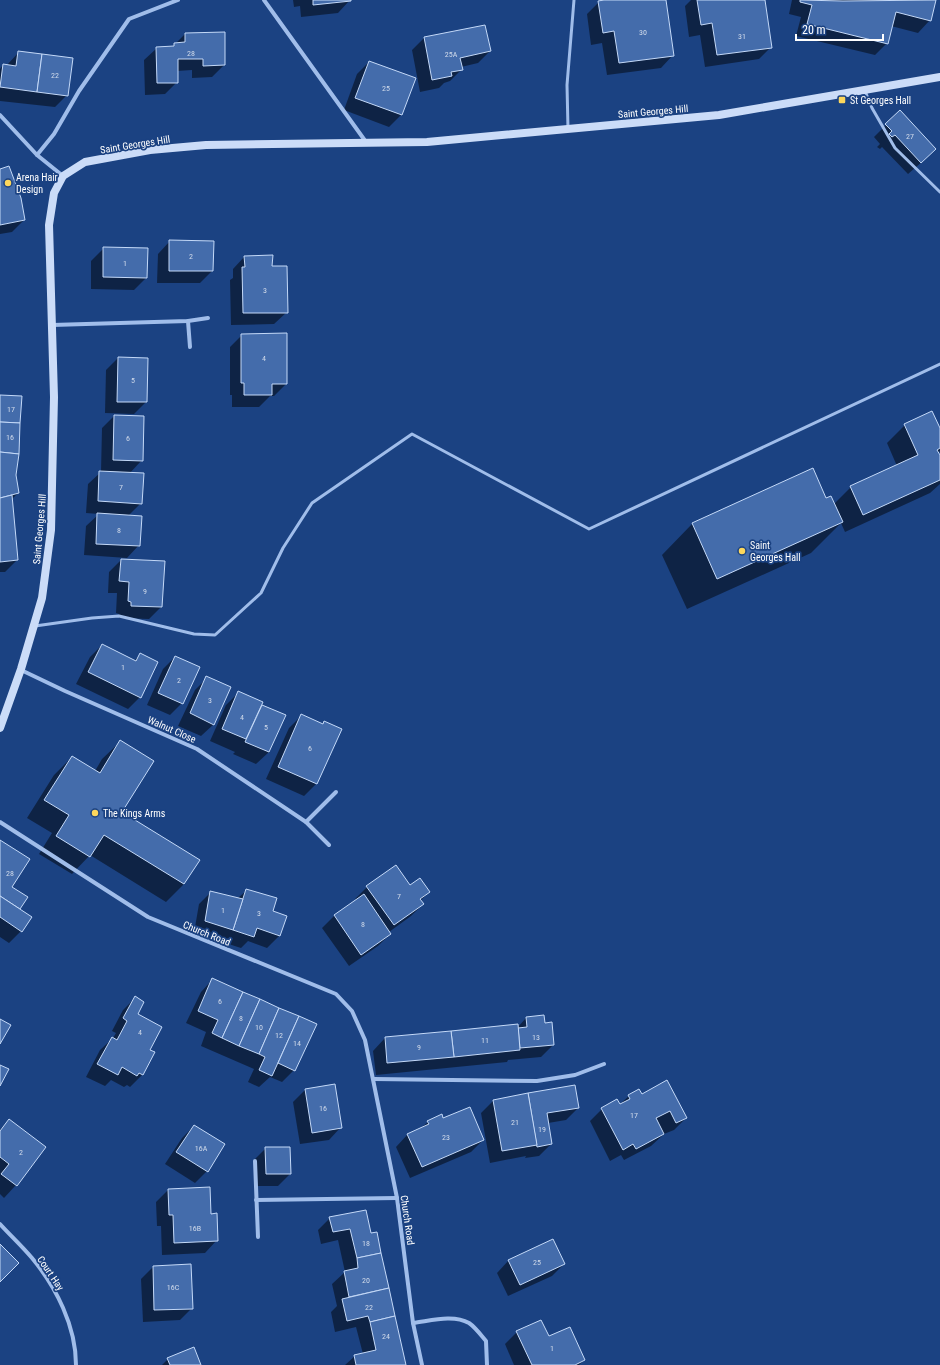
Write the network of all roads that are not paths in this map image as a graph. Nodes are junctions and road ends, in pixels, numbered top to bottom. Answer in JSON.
{"nodes":[{"id":1,"x":178,"y":0,"type":"edge"},
{"id":2,"x":264,"y":0,"type":"edge"},
{"id":3,"x":574,"y":0,"type":"edge"},
{"id":4,"x":940,"y":78,"type":"edge"},
{"id":5,"x":865,"y":91,"type":"junction"},
{"id":6,"x":0,"y":115,"type":"edge"},
{"id":7,"x":568,"y":129,"type":"junction"},
{"id":8,"x":366,"y":142,"type":"junction"},
{"id":9,"x":37,"y":155,"type":"junction"},
{"id":10,"x":63,"y":176,"type":"junction"},
{"id":11,"x":940,"y":192,"type":"edge"},
{"id":12,"x":208,"y":318,"type":"dead end"},
{"id":13,"x":188,"y":320,"type":"junction"},
{"id":14,"x":52,"y":325,"type":"junction"},
{"id":15,"x":190,"y":347,"type":"dead end"},
{"id":16,"x":940,"y":364,"type":"edge"},
{"id":17,"x":34,"y":626,"type":"junction"},
{"id":18,"x":21,"y":669,"type":"junction"},
{"id":19,"x":0,"y":728,"type":"edge"},
{"id":20,"x":336,"y":792,"type":"dead end"},
{"id":21,"x":0,"y":822,"type":"edge"},
{"id":22,"x":306,"y":822,"type":"junction"},
{"id":23,"x":329,"y":845,"type":"dead end"},
{"id":24,"x":604,"y":1064,"type":"dead end"},
{"id":25,"x":374,"y":1078,"type":"junction"},
{"id":26,"x":255,"y":1161,"type":"dead end"},
{"id":27,"x":397,"y":1198,"type":"junction"},
{"id":28,"x":256,"y":1200,"type":"junction"},
{"id":29,"x":0,"y":1224,"type":"edge"},
{"id":30,"x":258,"y":1237,"type":"dead end"},
{"id":31,"x":413,"y":1323,"type":"junction"},
{"id":32,"x":76,"y":1365,"type":"edge"},
{"id":33,"x":422,"y":1365,"type":"edge"},
{"id":34,"x":487,"y":1365,"type":"edge"}],
"edges":[{"from":1,"to":9,"type":"street"},
{"from":2,"to":8,"type":"street"},
{"from":3,"to":7,"type":"lane"},
{"from":4,"to":5,"type":"street","name":"Saint Georges Hill"},
{"from":5,"to":7,"type":"street","name":"Saint Georges Hill"},
{"from":5,"to":11,"type":"lane"},
{"from":6,"to":9,"type":"street"},
{"from":7,"to":8,"type":"street","name":"Saint Georges Hill"},
{"from":8,"to":10,"type":"street","name":"Saint Georges Hill"},
{"from":9,"to":10,"type":"street"},
{"from":10,"to":14,"type":"street","name":"Saint Georges Hill"},
{"from":12,"to":13,"type":"street"},
{"from":13,"to":14,"type":"street"},
{"from":13,"to":15,"type":"street"},
{"from":14,"to":17,"type":"street","name":"Saint Georges Hill"},
{"from":16,"to":17,"type":"lane"},
{"from":17,"to":18,"type":"street","name":"Saint Georges Hill"},
{"from":18,"to":19,"type":"street","name":"Saint Georges Hill"},
{"from":18,"to":22,"type":"street","name":"Walnut Close"},
{"from":20,"to":22,"type":"street"},
{"from":21,"to":25,"type":"street","name":"Church Road"},
{"from":22,"to":23,"type":"street","name":"Walnut Close"},
{"from":24,"to":25,"type":"street"},
{"from":25,"to":27,"type":"street","name":"Church Road"},
{"from":26,"to":28,"type":"street"},
{"from":27,"to":28,"type":"street"},
{"from":27,"to":31,"type":"street","name":"Church Road"},
{"from":28,"to":30,"type":"street"},
{"from":29,"to":32,"type":"street","name":"Court Hay"},
{"from":31,"to":33,"type":"street","name":"Church Road"},
{"from":31,"to":34,"type":"street"}]}
